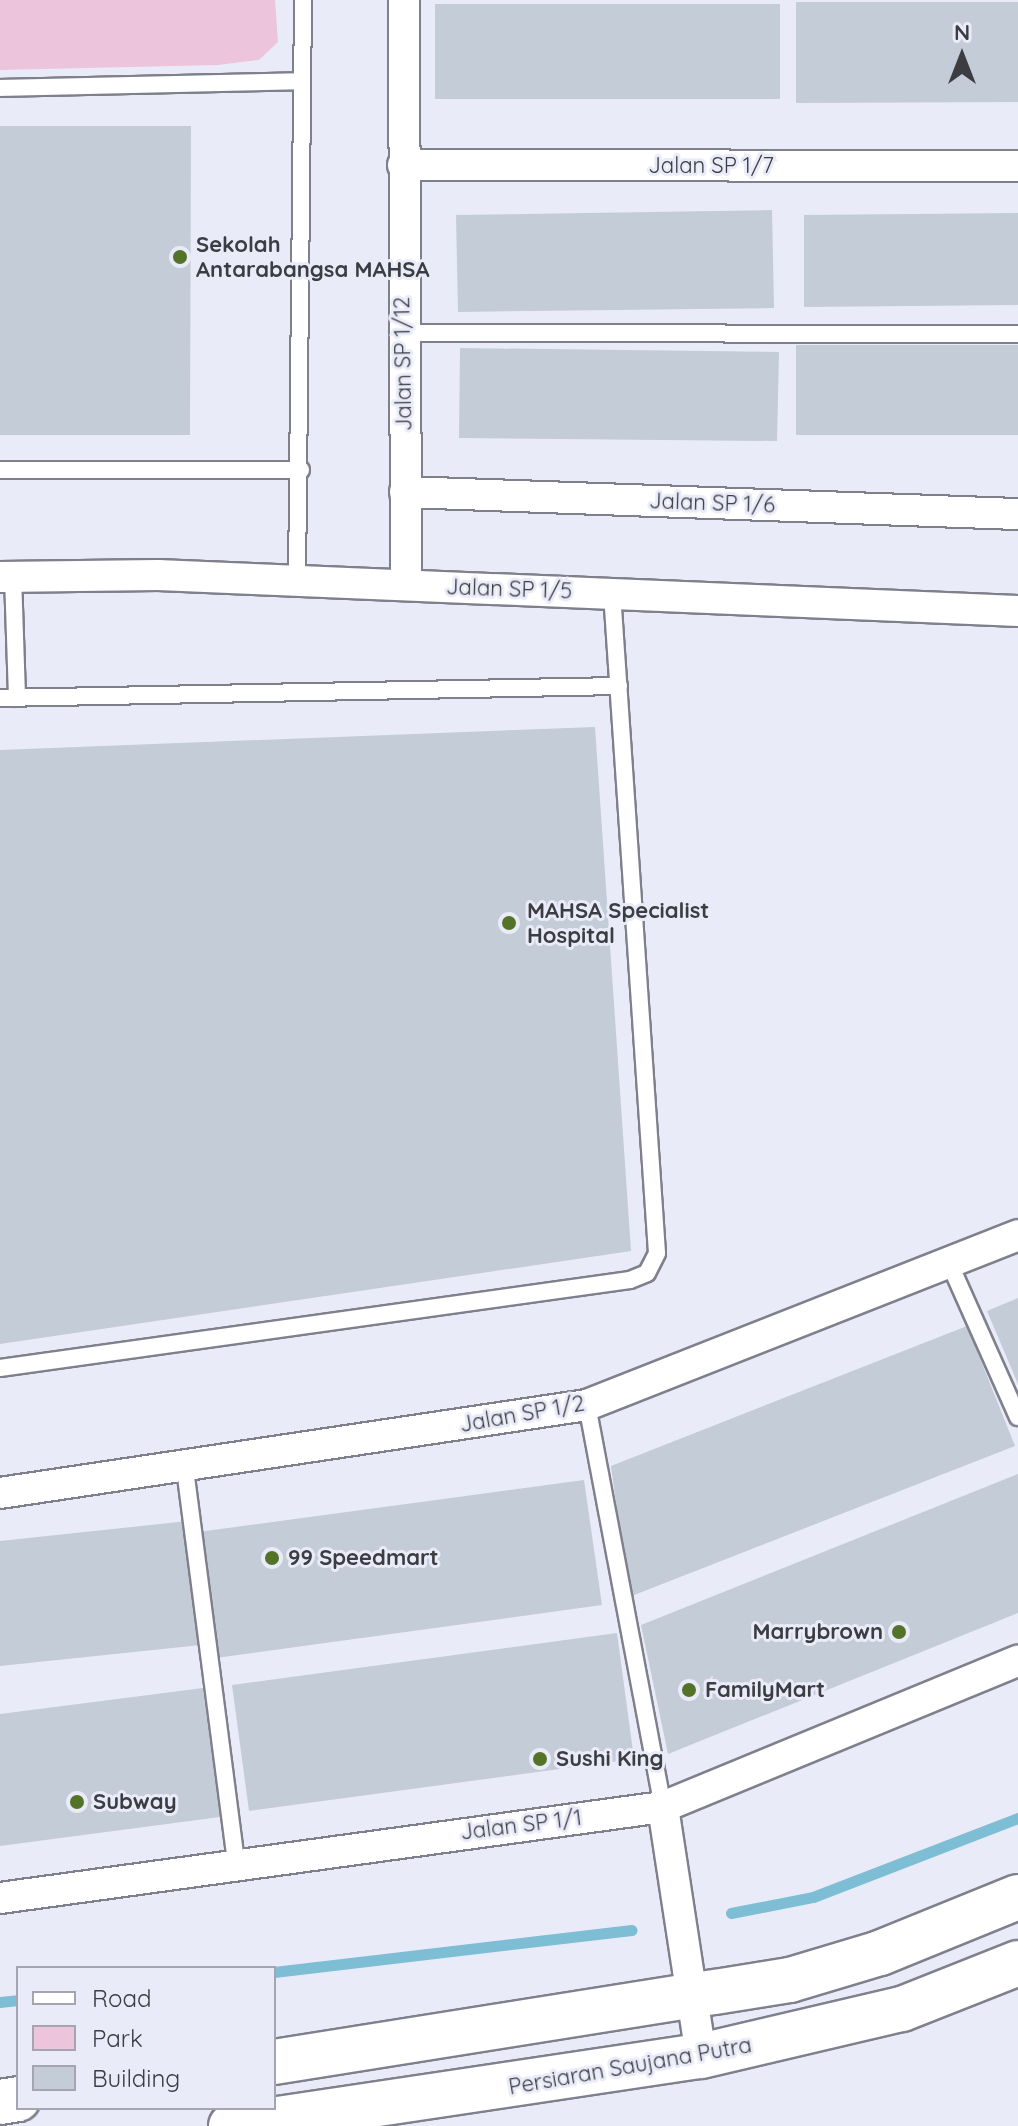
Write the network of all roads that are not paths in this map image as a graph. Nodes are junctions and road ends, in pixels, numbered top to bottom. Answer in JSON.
{"nodes":[{"id":1,"x":303,"y":0,"type":"edge"},
{"id":2,"x":404,"y":0,"type":"edge"},
{"id":3,"x":302,"y":81,"type":"junction"},
{"id":4,"x":0,"y":88,"type":"edge"},
{"id":5,"x":403,"y":165,"type":"junction"},
{"id":6,"x":1018,"y":166,"type":"edge"},
{"id":7,"x":402,"y":333,"type":"junction"},
{"id":8,"x":1018,"y":334,"type":"edge"},
{"id":9,"x":0,"y":470,"type":"edge"},
{"id":10,"x":301,"y":470,"type":"junction"},
{"id":11,"x":405,"y":492,"type":"junction"},
{"id":12,"x":1018,"y":514,"type":"edge"},
{"id":13,"x":6,"y":576,"type":"edge"},
{"id":14,"x":297,"y":582,"type":"junction"},
{"id":15,"x":406,"y":585,"type":"junction"},
{"id":16,"x":612,"y":593,"type":"junction"},
{"id":17,"x":1018,"y":611,"type":"edge"},
{"id":18,"x":619,"y":686,"type":"junction"},
{"id":19,"x":0,"y":698,"type":"edge"},
{"id":20,"x":17,"y":698,"type":"junction"},
{"id":21,"x":1018,"y":1235,"type":"edge"},
{"id":22,"x":948,"y":1260,"type":"junction"},
{"id":23,"x":0,"y":1368,"type":"edge"},
{"id":24,"x":587,"y":1405,"type":"junction"},
{"id":25,"x":1018,"y":1417,"type":"edge"},
{"id":26,"x":185,"y":1469,"type":"junction"},
{"id":27,"x":0,"y":1493,"type":"edge"},
{"id":28,"x":1018,"y":1661,"type":"edge"},
{"id":29,"x":663,"y":1807,"type":"junction"},
{"id":30,"x":236,"y":1861,"type":"junction"},
{"id":31,"x":1018,"y":1897,"type":"edge"},
{"id":32,"x":0,"y":1898,"type":"edge"},
{"id":33,"x":1018,"y":1963,"type":"edge"},
{"id":34,"x":692,"y":1999,"type":"junction"},
{"id":35,"x":701,"y":2056,"type":"junction"},
{"id":36,"x":276,"y":2062,"type":"edge"},
{"id":37,"x":397,"y":2113,"type":"edge"},
{"id":38,"x":278,"y":2122,"type":"edge"},
{"id":39,"x":231,"y":2126,"type":"edge"}],
"edges":[{"from":1,"to":3,"type":"lane"},
{"from":2,"to":5,"type":"street","name":"Jalan SP 1/12"},
{"from":3,"to":4,"type":"lane"},
{"from":3,"to":10,"type":"lane"},
{"from":5,"to":6,"type":"street","name":"Jalan SP 1/7"},
{"from":5,"to":7,"type":"street","name":"Jalan SP 1/12"},
{"from":7,"to":8,"type":"lane"},
{"from":7,"to":11,"type":"street","name":"Jalan SP 1/12"},
{"from":9,"to":10,"type":"lane"},
{"from":10,"to":14,"type":"lane"},
{"from":11,"to":12,"type":"street","name":"Jalan SP 1/6"},
{"from":11,"to":15,"type":"street","name":"Jalan SP 1/12"},
{"from":13,"to":14,"type":"street","name":"Jalan SP 1/5"},
{"from":13,"to":20,"type":"lane"},
{"from":14,"to":15,"type":"street","name":"Jalan SP 1/5"},
{"from":15,"to":16,"type":"street","name":"Jalan SP 1/5"},
{"from":16,"to":17,"type":"street","name":"Jalan SP 1/5"},
{"from":16,"to":18,"type":"lane"},
{"from":18,"to":20,"type":"lane"},
{"from":18,"to":23,"type":"lane"},
{"from":19,"to":20,"type":"lane"},
{"from":21,"to":22,"type":"street","name":"Jalan SP 1/2"},
{"from":22,"to":24,"type":"street","name":"Jalan SP 1/2"},
{"from":22,"to":25,"type":"lane"},
{"from":24,"to":26,"type":"street","name":"Jalan SP 1/2"},
{"from":24,"to":29,"type":"lane"},
{"from":26,"to":27,"type":"street","name":"Jalan SP 1/2"},
{"from":26,"to":30,"type":"lane"},
{"from":28,"to":29,"type":"street","name":"Jalan SP 1/1"},
{"from":29,"to":30,"type":"street","name":"Jalan SP 1/1"},
{"from":29,"to":34,"type":"street"},
{"from":30,"to":32,"type":"street","name":"Jalan SP 1/1"},
{"from":31,"to":34,"type":"main road"},
{"from":33,"to":35,"type":"main road","name":"Persiaran Saujana Putra"},
{"from":34,"to":35,"type":"street"},
{"from":34,"to":36,"type":"main road"},
{"from":35,"to":37,"type":"main road","name":"Persiaran Saujana Putra"},
{"from":37,"to":38,"type":"main road","name":"Persiaran Saujana Putra"},
{"from":38,"to":39,"type":"main road","name":"Persiaran Saujana Putra"}]}
